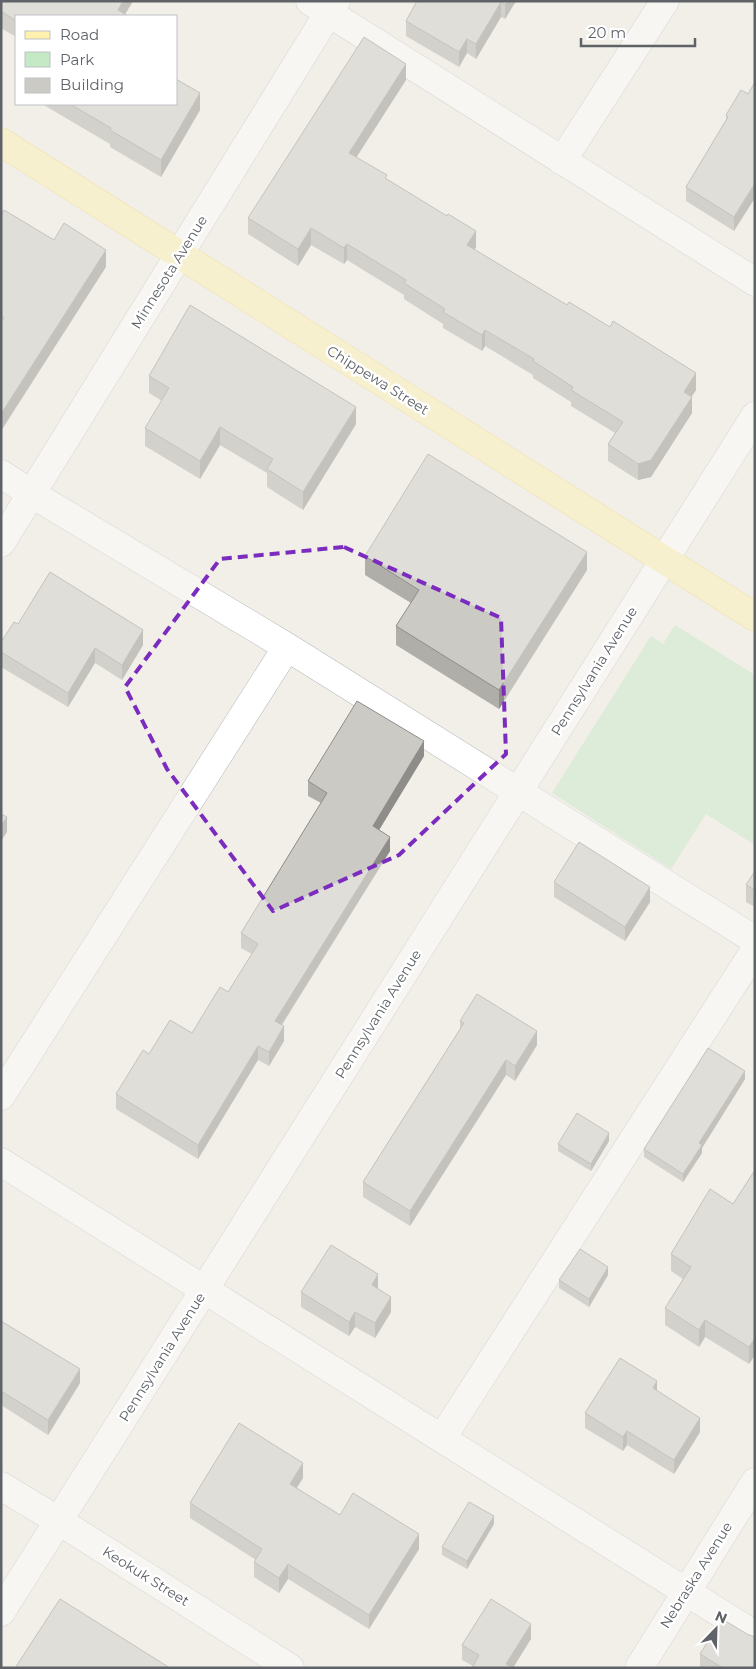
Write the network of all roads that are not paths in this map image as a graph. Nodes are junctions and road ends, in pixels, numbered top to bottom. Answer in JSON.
{"nodes":[{"id":1,"x":665,"y":1,"type":"edge"},
{"id":2,"x":325,"y":5,"type":"edge"},
{"id":3,"x":1,"y":142,"type":"edge"},
{"id":4,"x":562,"y":161,"type":"junction"},
{"id":5,"x":180,"y":255,"type":"junction"},
{"id":6,"x":755,"y":282,"type":"edge"},
{"id":7,"x":755,"y":416,"type":"edge"},
{"id":8,"x":1,"y":474,"type":"edge"},
{"id":9,"x":32,"y":494,"type":"junction"},
{"id":10,"x":1,"y":543,"type":"edge"},
{"id":11,"x":664,"y":560,"type":"junction"},
{"id":12,"x":755,"y":617,"type":"edge"},
{"id":13,"x":287,"y":647,"type":"junction"},
{"id":14,"x":518,"y":792,"type":"junction"},
{"id":15,"x":755,"y":940,"type":"edge"},
{"id":16,"x":755,"y":950,"type":"edge"},
{"id":17,"x":1,"y":1096,"type":"edge"},
{"id":18,"x":1,"y":1162,"type":"edge"},
{"id":19,"x":204,"y":1289,"type":"junction"},
{"id":20,"x":442,"y":1438,"type":"junction"},
{"id":21,"x":755,"y":1482,"type":"edge"},
{"id":22,"x":1,"y":1486,"type":"edge"},
{"id":23,"x":58,"y":1521,"type":"junction"},
{"id":24,"x":685,"y":1592,"type":"junction"},
{"id":25,"x":1,"y":1612,"type":"edge"},
{"id":26,"x":755,"y":1635,"type":"edge"},
{"id":27,"x":290,"y":1668,"type":"edge"},
{"id":28,"x":639,"y":1668,"type":"edge"}],
"edges":[{"from":1,"to":4,"type":"street"},
{"from":2,"to":4,"type":"street"},
{"from":2,"to":5,"type":"street","name":"Minnesota Avenue"},
{"from":3,"to":5,"type":"main road","name":"Chippewa Street"},
{"from":4,"to":6,"type":"street"},
{"from":5,"to":9,"type":"street","name":"Minnesota Avenue"},
{"from":5,"to":11,"type":"main road","name":"Chippewa Street"},
{"from":7,"to":11,"type":"street","name":"Pennsylvania Avenue"},
{"from":8,"to":9,"type":"street"},
{"from":9,"to":10,"type":"street","name":"Minnesota Avenue"},
{"from":9,"to":13,"type":"street"},
{"from":11,"to":12,"type":"main road","name":"Chippewa Street"},
{"from":11,"to":14,"type":"street","name":"Pennsylvania Avenue"},
{"from":13,"to":14,"type":"street"},
{"from":13,"to":17,"type":"street"},
{"from":14,"to":15,"type":"street"},
{"from":14,"to":19,"type":"street","name":"Pennsylvania Avenue"},
{"from":16,"to":20,"type":"street"},
{"from":18,"to":19,"type":"street"},
{"from":19,"to":20,"type":"street"},
{"from":19,"to":23,"type":"street","name":"Pennsylvania Avenue"},
{"from":20,"to":24,"type":"street"},
{"from":21,"to":24,"type":"street","name":"Nebraska Avenue"},
{"from":22,"to":23,"type":"street","name":"Keokuk Street"},
{"from":23,"to":25,"type":"street","name":"Pennsylvania Avenue"},
{"from":23,"to":27,"type":"street","name":"Keokuk Street"},
{"from":24,"to":26,"type":"street"},
{"from":24,"to":28,"type":"street","name":"Nebraska Avenue"}]}
